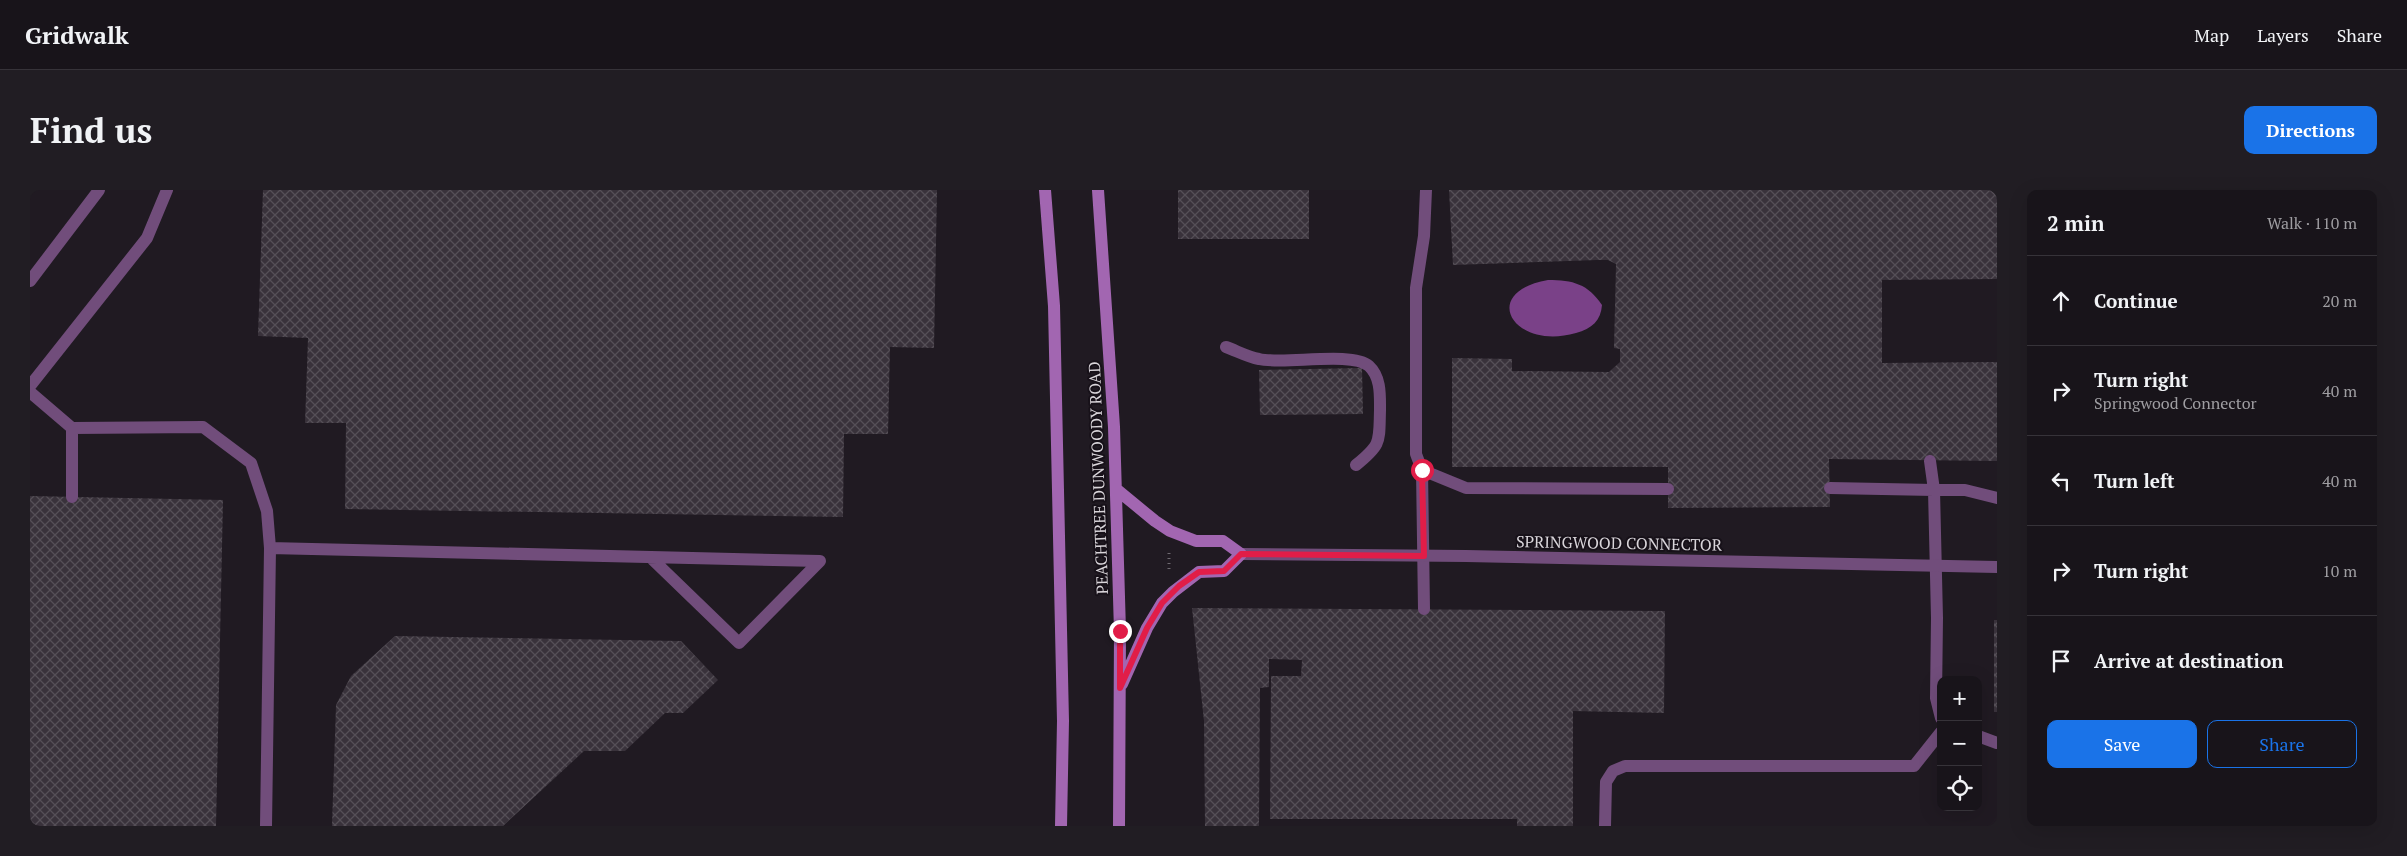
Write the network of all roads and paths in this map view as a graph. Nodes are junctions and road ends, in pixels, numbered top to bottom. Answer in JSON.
{"nodes":[{"id":1,"x":99,"y":190,"type":"edge"},
{"id":2,"x":167,"y":190,"type":"edge"},
{"id":3,"x":1045,"y":190,"type":"edge"},
{"id":4,"x":1098,"y":190,"type":"edge"},
{"id":5,"x":1426,"y":190,"type":"edge"},
{"id":6,"x":30,"y":281,"type":"edge"},
{"id":7,"x":1226,"y":347,"type":"dead end"},
{"id":8,"x":30,"y":386,"type":"edge"},
{"id":9,"x":30,"y":392,"type":"edge"},
{"id":10,"x":72,"y":428,"type":"junction"},
{"id":11,"x":1930,"y":461,"type":"dead end"},
{"id":12,"x":1356,"y":465,"type":"dead end"},
{"id":13,"x":1422,"y":470,"type":"junction"},
{"id":14,"x":1830,"y":488,"type":"dead end"},
{"id":15,"x":1116,"y":489,"type":"junction"},
{"id":16,"x":1668,"y":489,"type":"dead end"},
{"id":17,"x":1934,"y":490,"type":"junction"},
{"id":18,"x":72,"y":497,"type":"dead end"},
{"id":19,"x":1997,"y":498,"type":"edge"},
{"id":20,"x":1170,"y":544,"type":"dead end"},
{"id":21,"x":270,"y":548,"type":"junction"},
{"id":22,"x":1241,"y":554,"type":"junction"},
{"id":23,"x":1424,"y":556,"type":"junction"},
{"id":24,"x":650,"y":557,"type":"junction"},
{"id":25,"x":1936,"y":566,"type":"junction"},
{"id":26,"x":1997,"y":568,"type":"edge"},
{"id":27,"x":1169,"y":573,"type":"dead end"},
{"id":28,"x":1424,"y":609,"type":"dead end"},
{"id":29,"x":1120,"y":688,"type":"junction"},
{"id":30,"x":1937,"y":702,"type":"edge"},
{"id":31,"x":1937,"y":737,"type":"edge"},
{"id":32,"x":1982,"y":737,"type":"edge"},
{"id":33,"x":1997,"y":743,"type":"edge"},
{"id":34,"x":266,"y":826,"type":"edge"},
{"id":35,"x":1061,"y":826,"type":"edge"},
{"id":36,"x":1120,"y":826,"type":"edge"},
{"id":37,"x":1605,"y":826,"type":"edge"}],
"edges":[{"from":1,"to":6,"type":"street"},
{"from":2,"to":8,"type":"street"},
{"from":3,"to":35,"type":"main road"},
{"from":4,"to":15,"type":"main road","name":"PEACHTREE DUNWOODY ROAD"},
{"from":5,"to":13,"type":"street"},
{"from":7,"to":12,"type":"street"},
{"from":9,"to":10,"type":"street"},
{"from":10,"to":18,"type":"street"},
{"from":10,"to":21,"type":"street"},
{"from":11,"to":17,"type":"street"},
{"from":13,"to":16,"type":"street"},
{"from":13,"to":23,"type":"street"},
{"from":14,"to":17,"type":"street"},
{"from":15,"to":22,"type":"main road"},
{"from":15,"to":29,"type":"main road","name":"PEACHTREE DUNWOODY ROAD"},
{"from":17,"to":19,"type":"street"},
{"from":17,"to":25,"type":"street"},
{"from":20,"to":27,"type":"path"},
{"from":21,"to":24,"type":"street"},
{"from":21,"to":34,"type":"street"},
{"from":22,"to":23,"type":"street","name":"SPRINGWOOD CONNECTOR"},
{"from":22,"to":29,"type":"main road"},
{"from":23,"to":25,"type":"street","name":"SPRINGWOOD CONNECTOR"},
{"from":23,"to":28,"type":"street"},
{"from":24,"to":24,"type":"street"},
{"from":25,"to":26,"type":"street","name":"SPRINGWOOD CONNECTOR"},
{"from":25,"to":30,"type":"street"},
{"from":29,"to":36,"type":"main road","name":"PEACHTREE DUNWOODY ROAD"},
{"from":31,"to":37,"type":"street"},
{"from":32,"to":33,"type":"street"}]}
